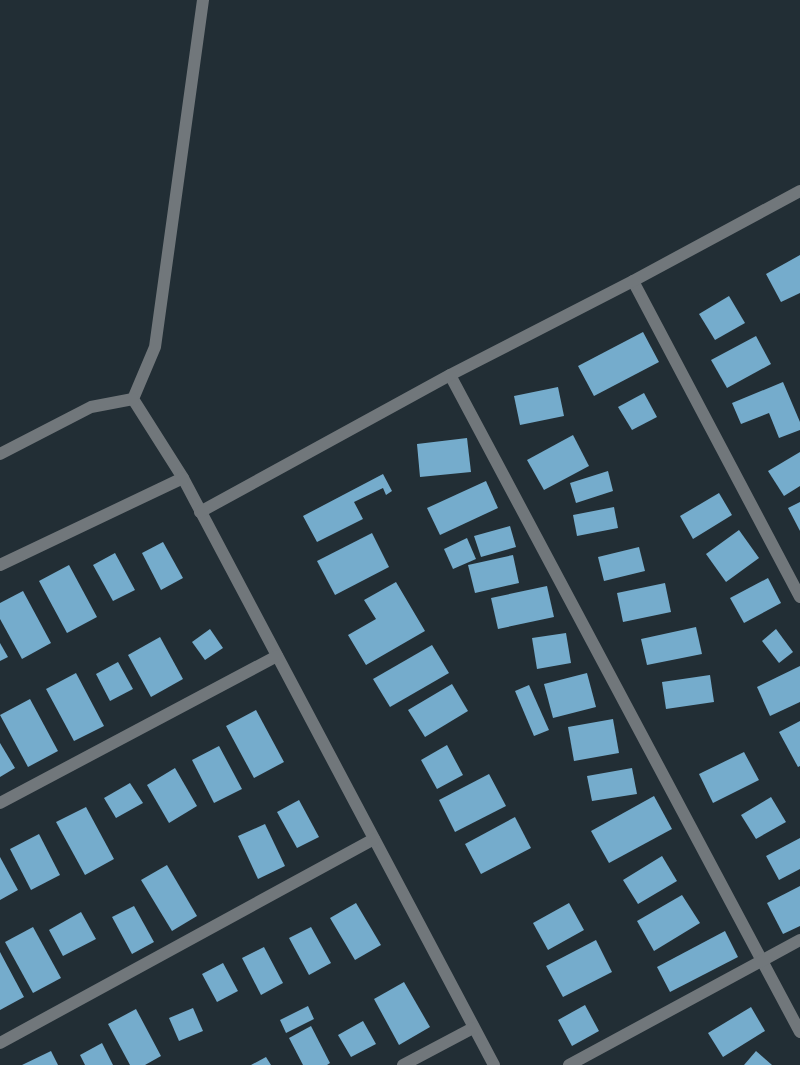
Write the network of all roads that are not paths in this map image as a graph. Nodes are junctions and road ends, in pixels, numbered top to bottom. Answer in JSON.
{"nodes":[{"id":1,"x":203,"y":0,"type":"edge"},
{"id":2,"x":800,"y":191,"type":"edge"},
{"id":3,"x":633,"y":281,"type":"junction"},
{"id":4,"x":450,"y":375,"type":"junction"},
{"id":5,"x":134,"y":399,"type":"junction"},
{"id":6,"x":0,"y":454,"type":"edge"},
{"id":7,"x":183,"y":478,"type":"junction"},
{"id":8,"x":200,"y":512,"type":"junction"},
{"id":9,"x":0,"y":564,"type":"edge"},
{"id":10,"x":800,"y":597,"type":"edge"},
{"id":11,"x":277,"y":656,"type":"junction"},
{"id":12,"x":0,"y":803,"type":"edge"},
{"id":13,"x":374,"y":839,"type":"junction"},
{"id":14,"x":800,"y":940,"type":"edge"},
{"id":15,"x":762,"y":959,"type":"junction"},
{"id":16,"x":473,"y":1028,"type":"junction"},
{"id":17,"x":800,"y":1032,"type":"edge"},
{"id":18,"x":0,"y":1043,"type":"edge"},
{"id":19,"x":403,"y":1065,"type":"edge"},
{"id":20,"x":494,"y":1065,"type":"edge"},
{"id":21,"x":569,"y":1065,"type":"edge"}],
"edges":[{"from":1,"to":5,"type":"street"},
{"from":2,"to":3,"type":"street"},
{"from":3,"to":4,"type":"street"},
{"from":3,"to":10,"type":"street"},
{"from":4,"to":8,"type":"street"},
{"from":4,"to":15,"type":"street"},
{"from":5,"to":6,"type":"street"},
{"from":5,"to":7,"type":"street"},
{"from":7,"to":8,"type":"street"},
{"from":7,"to":9,"type":"street"},
{"from":8,"to":11,"type":"street"},
{"from":11,"to":12,"type":"street"},
{"from":11,"to":13,"type":"street"},
{"from":13,"to":16,"type":"street"},
{"from":13,"to":18,"type":"street"},
{"from":14,"to":15,"type":"street"},
{"from":15,"to":17,"type":"street"},
{"from":15,"to":21,"type":"street"},
{"from":16,"to":19,"type":"street"},
{"from":16,"to":20,"type":"street"}]}
